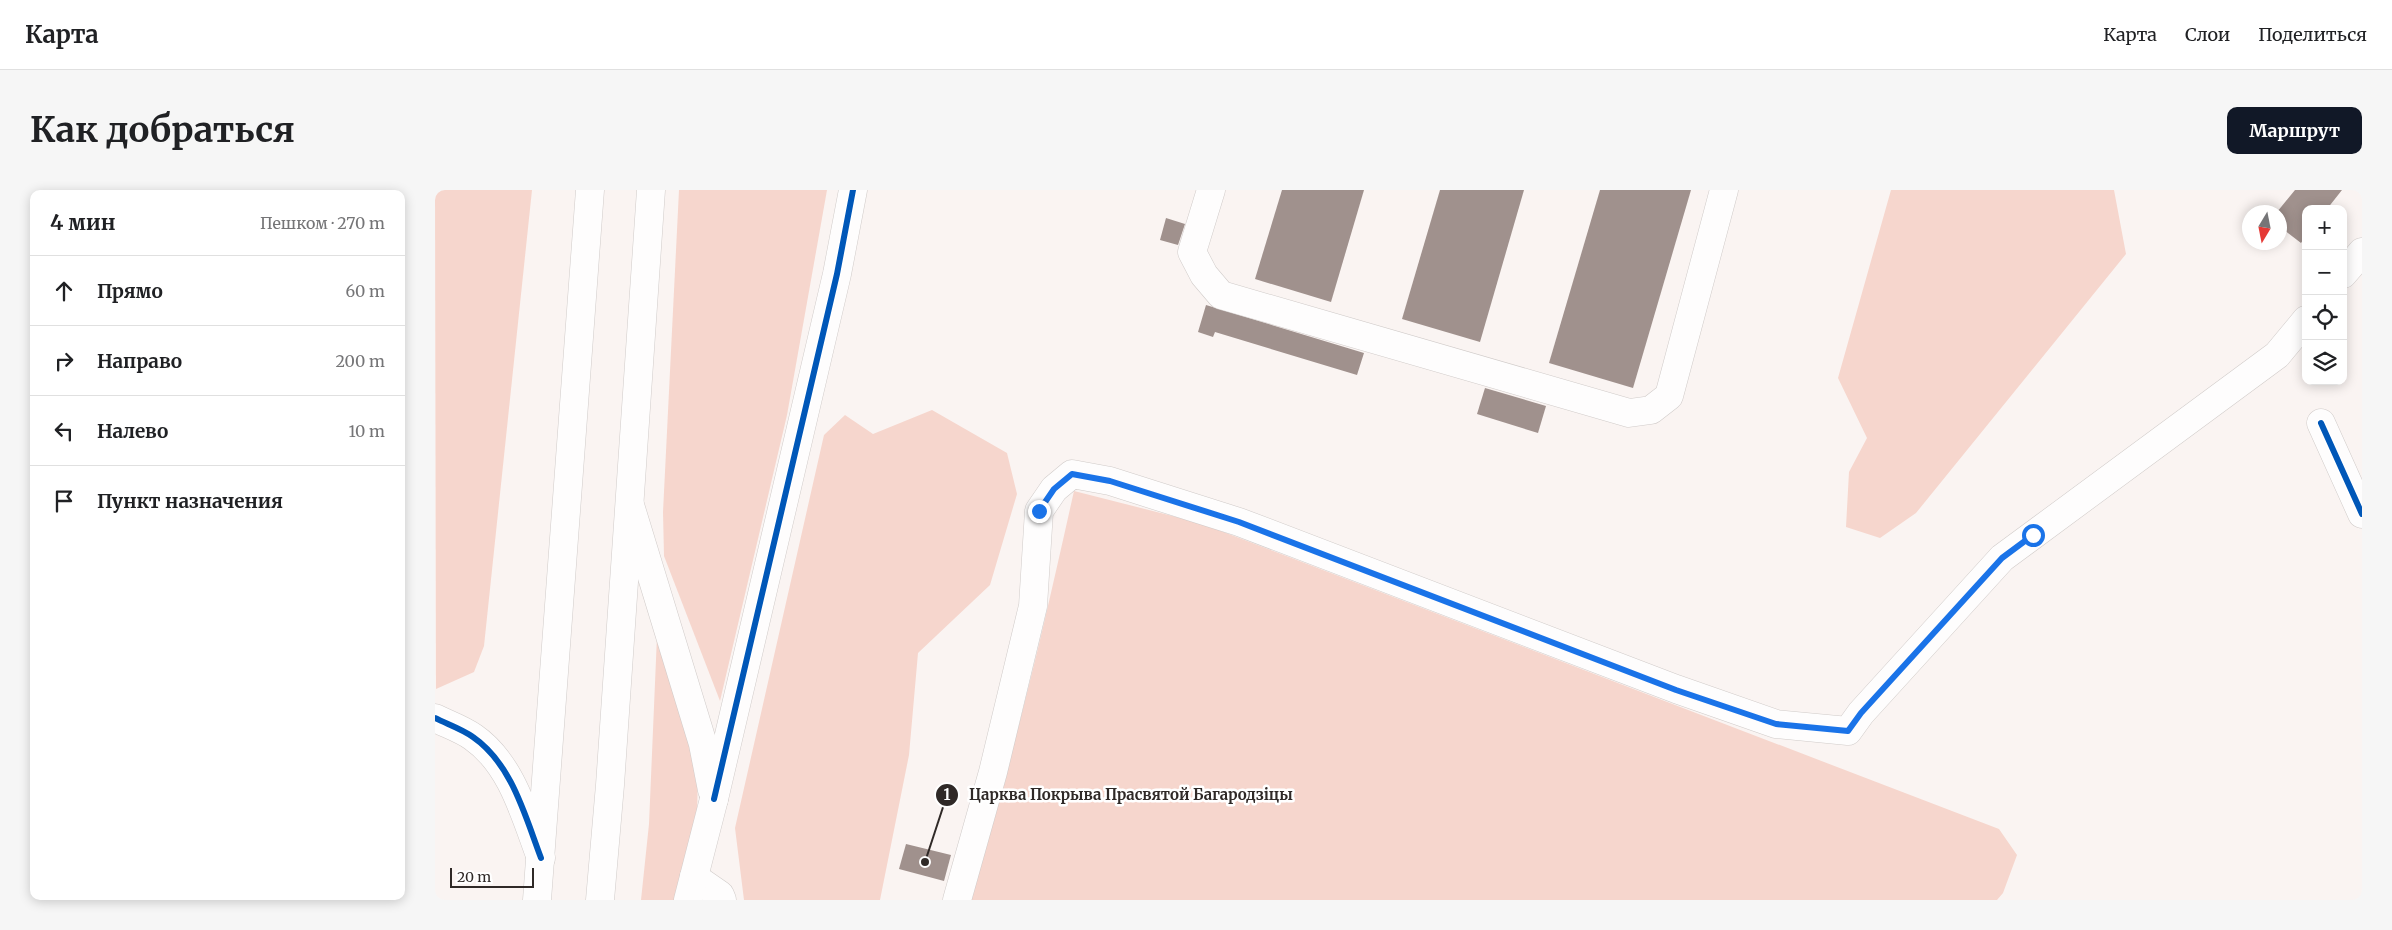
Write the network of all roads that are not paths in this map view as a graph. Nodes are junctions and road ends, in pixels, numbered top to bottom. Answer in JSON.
{"nodes":[{"id":1,"x":590,"y":190,"type":"edge"},
{"id":2,"x":651,"y":190,"type":"edge"},
{"id":3,"x":853,"y":190,"type":"edge"},
{"id":4,"x":1211,"y":190,"type":"edge"},
{"id":5,"x":1724,"y":190,"type":"edge"},
{"id":6,"x":2362,"y":252,"type":"edge"},
{"id":7,"x":2347,"y":269,"type":"edge"},
{"id":8,"x":2302,"y":325,"type":"edge"},
{"id":9,"x":2321,"y":423,"type":"dead end"},
{"id":10,"x":630,"y":506,"type":"junction"},
{"id":11,"x":2362,"y":514,"type":"edge"},
{"id":12,"x":435,"y":718,"type":"edge"},
{"id":13,"x":714,"y":799,"type":"junction"},
{"id":14,"x":541,"y":858,"type":"junction"},
{"id":15,"x":691,"y":888,"type":"edge"},
{"id":16,"x":537,"y":900,"type":"edge"},
{"id":17,"x":600,"y":900,"type":"edge"},
{"id":18,"x":722,"y":900,"type":"edge"},
{"id":19,"x":957,"y":900,"type":"edge"}],
"edges":[{"from":1,"to":14,"type":"main road"},
{"from":2,"to":10,"type":"main road"},
{"from":3,"to":13,"type":"main road"},
{"from":4,"to":5,"type":"main road"},
{"from":6,"to":7,"type":"main road"},
{"from":8,"to":19,"type":"main road"},
{"from":9,"to":11,"type":"main road"},
{"from":10,"to":13,"type":"main road"},
{"from":10,"to":17,"type":"main road"},
{"from":12,"to":14,"type":"main road"},
{"from":13,"to":15,"type":"main road"},
{"from":14,"to":16,"type":"main road"},
{"from":15,"to":18,"type":"main road"}]}
